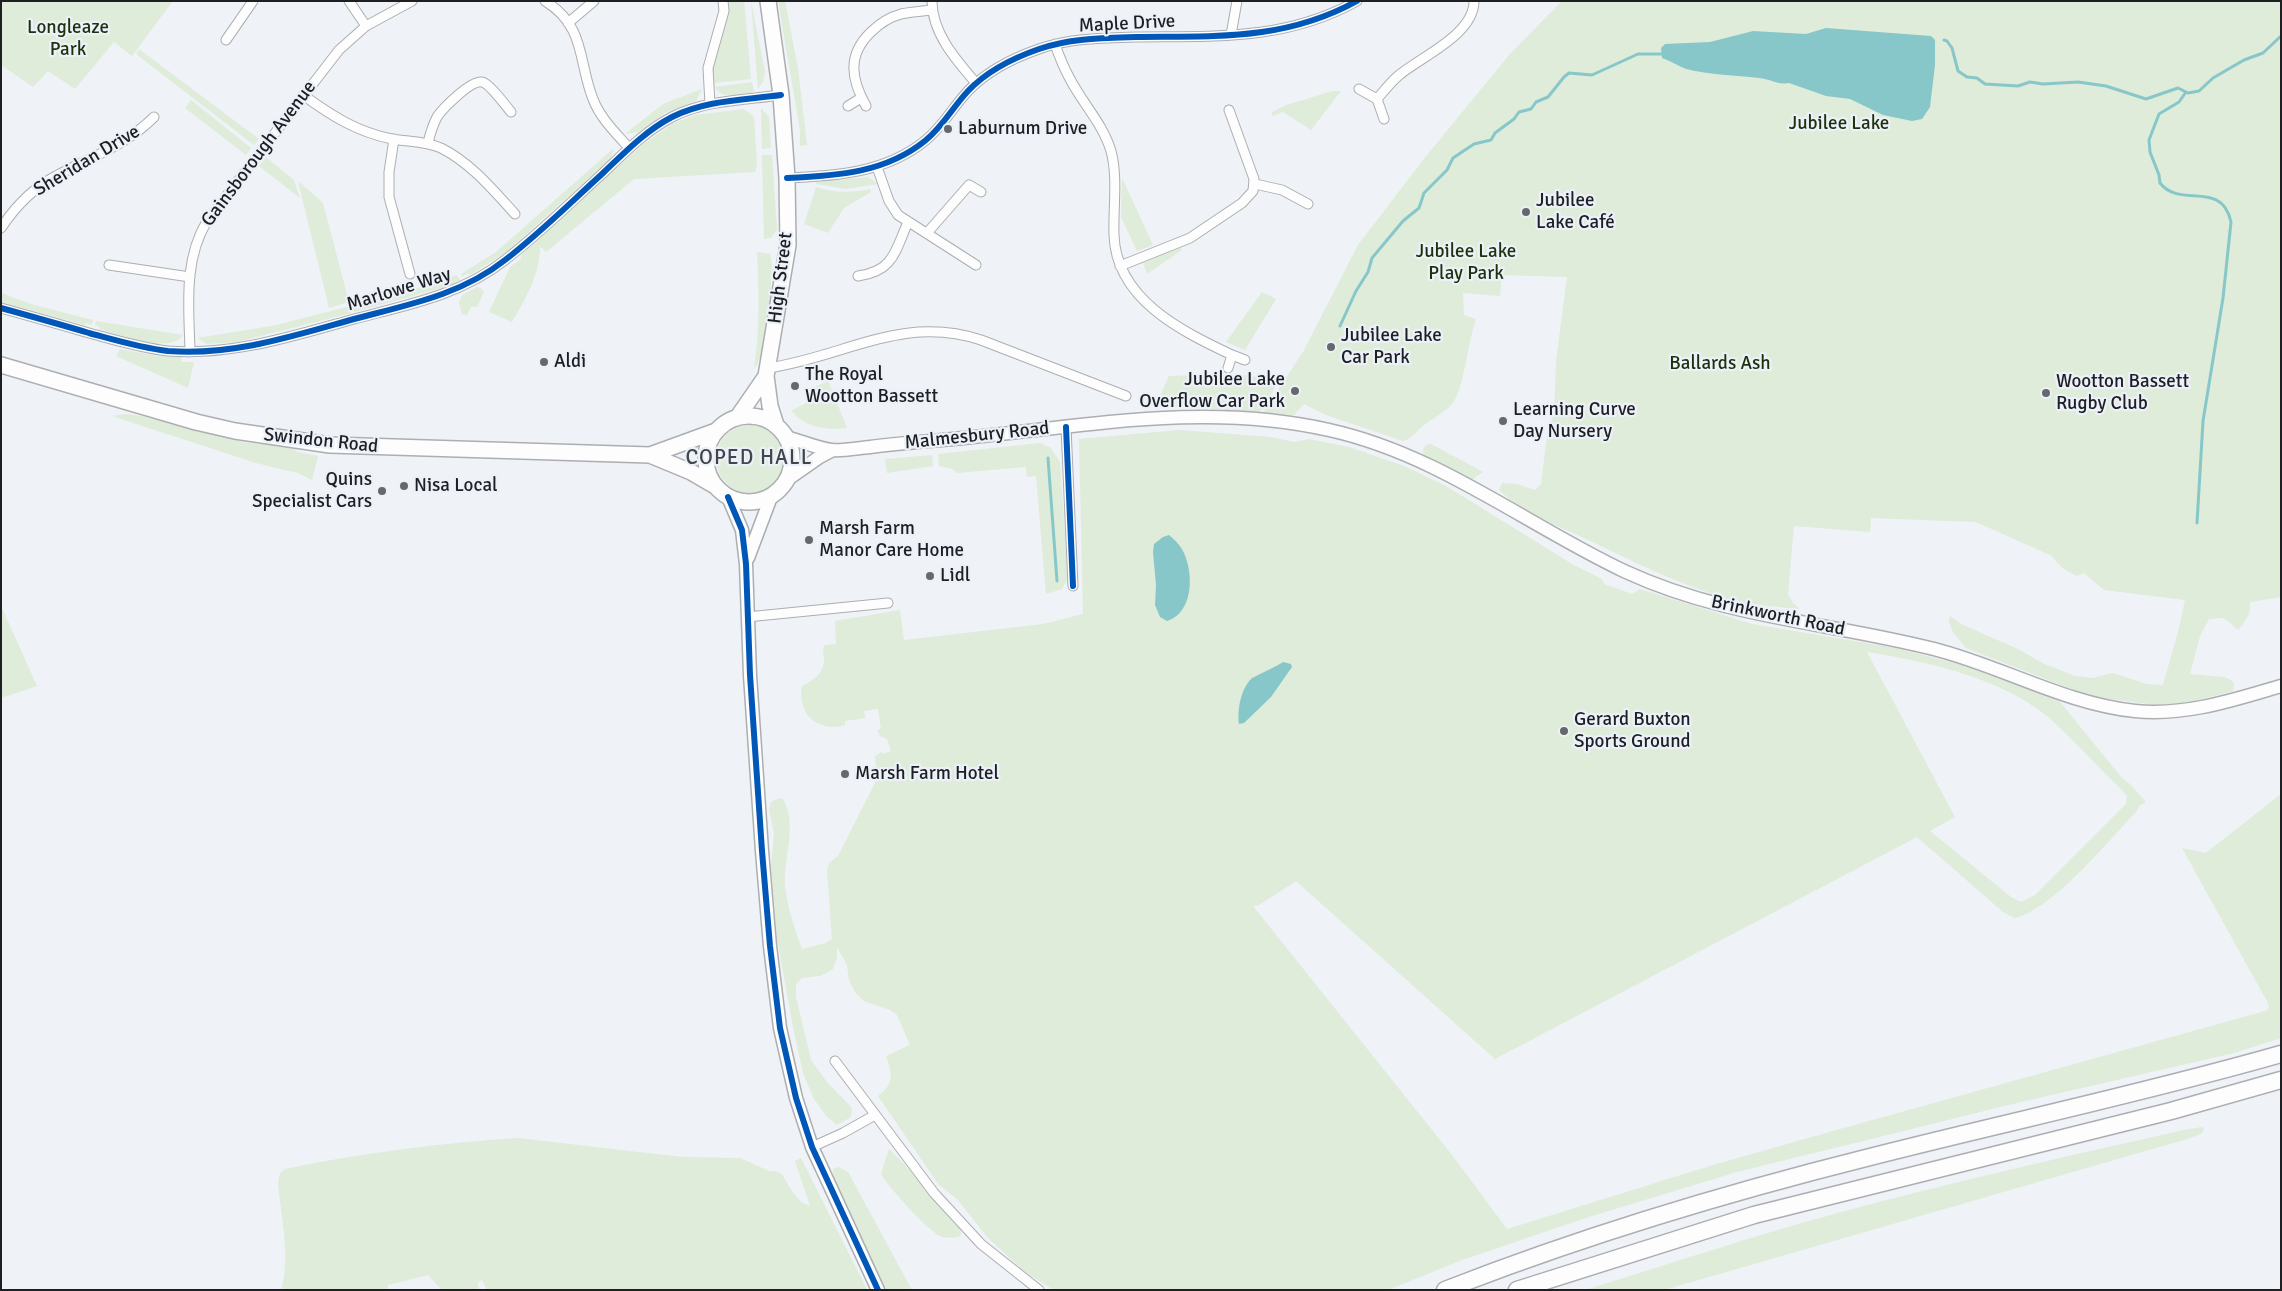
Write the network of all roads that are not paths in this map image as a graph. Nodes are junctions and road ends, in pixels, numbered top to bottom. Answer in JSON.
{"nodes":[{"id":1,"x":254,"y":1,"type":"edge"},
{"id":2,"x":349,"y":1,"type":"edge"},
{"id":3,"x":412,"y":1,"type":"edge"},
{"id":4,"x":546,"y":1,"type":"edge"},
{"id":5,"x":594,"y":1,"type":"edge"},
{"id":6,"x":723,"y":1,"type":"edge"},
{"id":7,"x":768,"y":1,"type":"edge"},
{"id":8,"x":1237,"y":1,"type":"edge"},
{"id":9,"x":1357,"y":1,"type":"edge"},
{"id":10,"x":1474,"y":1,"type":"edge"},
{"id":11,"x":932,"y":5,"type":"edge"},
{"id":12,"x":568,"y":23,"type":"junction"},
{"id":13,"x":366,"y":26,"type":"junction"},
{"id":14,"x":1231,"y":35,"type":"junction"},
{"id":15,"x":226,"y":40,"type":"dead end"},
{"id":16,"x":1054,"y":44,"type":"junction"},
{"id":17,"x":976,"y":83,"type":"junction"},
{"id":18,"x":1359,"y":89,"type":"dead end"},
{"id":19,"x":303,"y":95,"type":"junction"},
{"id":20,"x":781,"y":95,"type":"junction"},
{"id":21,"x":1377,"y":99,"type":"junction"},
{"id":22,"x":710,"y":104,"type":"junction"},
{"id":23,"x":848,"y":106,"type":"dead end"},
{"id":24,"x":1229,"y":110,"type":"dead end"},
{"id":25,"x":511,"y":112,"type":"dead end"},
{"id":26,"x":154,"y":117,"type":"dead end"},
{"id":27,"x":1384,"y":119,"type":"dead end"},
{"id":28,"x":394,"y":139,"type":"junction"},
{"id":29,"x":428,"y":143,"type":"junction"},
{"id":30,"x":629,"y":148,"type":"junction"},
{"id":31,"x":877,"y":167,"type":"junction"},
{"id":32,"x":787,"y":178,"type":"junction"},
{"id":33,"x":1255,"y":184,"type":"junction"},
{"id":34,"x":981,"y":192,"type":"dead end"},
{"id":35,"x":1308,"y":204,"type":"dead end"},
{"id":36,"x":516,"y":214,"type":"dead end"},
{"id":37,"x":908,"y":222,"type":"junction"},
{"id":38,"x":1,"y":228,"type":"edge"},
{"id":39,"x":927,"y":233,"type":"junction"},
{"id":40,"x":109,"y":265,"type":"dead end"},
{"id":41,"x":976,"y":266,"type":"dead end"},
{"id":42,"x":1120,"y":266,"type":"junction"},
{"id":43,"x":410,"y":274,"type":"dead end"},
{"id":44,"x":858,"y":276,"type":"dead end"},
{"id":45,"x":190,"y":277,"type":"junction"},
{"id":46,"x":1,"y":308,"type":"edge"},
{"id":47,"x":190,"y":352,"type":"junction"},
{"id":48,"x":1232,"y":355,"type":"junction"},
{"id":49,"x":1245,"y":360,"type":"dead end"},
{"id":50,"x":1,"y":365,"type":"edge"},
{"id":51,"x":1228,"y":368,"type":"dead end"},
{"id":52,"x":767,"y":372,"type":"junction"},
{"id":53,"x":1126,"y":396,"type":"dead end"},
{"id":54,"x":737,"y":418,"type":"junction"},
{"id":55,"x":1300,"y":424,"type":"joint"},
{"id":56,"x":776,"y":425,"type":"junction"},
{"id":57,"x":1066,"y":427,"type":"junction"},
{"id":58,"x":716,"y":431,"type":"junction"},
{"id":59,"x":786,"y":436,"type":"junction"},
{"id":60,"x":833,"y":450,"type":"junction"},
{"id":61,"x":650,"y":455,"type":"junction"},
{"id":62,"x":788,"y":479,"type":"junction"},
{"id":63,"x":715,"y":486,"type":"junction"},
{"id":64,"x":728,"y":497,"type":"junction"},
{"id":65,"x":771,"y":497,"type":"junction"},
{"id":66,"x":746,"y":564,"type":"junction"},
{"id":67,"x":1073,"y":586,"type":"dead end"},
{"id":68,"x":888,"y":604,"type":"dead end"},
{"id":69,"x":748,"y":617,"type":"junction"},
{"id":70,"x":2281,"y":686,"type":"edge"},
{"id":71,"x":2281,"y":1054,"type":"edge"},
{"id":72,"x":835,"y":1061,"type":"dead end"},
{"id":73,"x":2281,"y":1080,"type":"edge"},
{"id":74,"x":875,"y":1115,"type":"junction"},
{"id":75,"x":812,"y":1146,"type":"junction"},
{"id":76,"x":878,"y":1290,"type":"edge"},
{"id":77,"x":1039,"y":1290,"type":"edge"},
{"id":78,"x":1445,"y":1290,"type":"edge"},
{"id":79,"x":1517,"y":1290,"type":"edge"}],
"edges":[{"from":1,"to":15,"type":"street"},
{"from":2,"to":13,"type":"street"},
{"from":3,"to":13,"type":"street","name":"Gainsborough Avenue"},
{"from":4,"to":12,"type":"street"},
{"from":5,"to":12,"type":"street"},
{"from":6,"to":22,"type":"street"},
{"from":7,"to":20,"type":"main road","name":"High Street"},
{"from":8,"to":14,"type":"street"},
{"from":9,"to":14,"type":"street","name":"Maple Drive"},
{"from":10,"to":21,"type":"street"},
{"from":11,"to":17,"type":"street"},
{"from":11,"to":23,"type":"street"},
{"from":12,"to":30,"type":"street"},
{"from":13,"to":19,"type":"street","name":"Gainsborough Avenue"},
{"from":14,"to":16,"type":"street","name":"Maple Drive"},
{"from":16,"to":17,"type":"street","name":"Maple Drive"},
{"from":16,"to":42,"type":"street"},
{"from":17,"to":31,"type":"street","name":"Maple Drive"},
{"from":18,"to":21,"type":"street"},
{"from":19,"to":28,"type":"street"},
{"from":19,"to":45,"type":"street","name":"Gainsborough Avenue"},
{"from":20,"to":22,"type":"street","name":"Marlowe Way"},
{"from":20,"to":32,"type":"main road","name":"High Street"},
{"from":21,"to":27,"type":"street"},
{"from":22,"to":30,"type":"street","name":"Marlowe Way"},
{"from":24,"to":33,"type":"street"},
{"from":25,"to":29,"type":"street"},
{"from":26,"to":38,"type":"street","name":"Sheridan Drive"},
{"from":28,"to":29,"type":"street"},
{"from":28,"to":43,"type":"street"},
{"from":29,"to":36,"type":"street"},
{"from":30,"to":47,"type":"street","name":"Marlowe Way"},
{"from":31,"to":32,"type":"street","name":"Maple Drive"},
{"from":31,"to":37,"type":"street"},
{"from":32,"to":52,"type":"main road","name":"High Street"},
{"from":33,"to":35,"type":"street"},
{"from":33,"to":42,"type":"street"},
{"from":34,"to":39,"type":"street"},
{"from":37,"to":39,"type":"street"},
{"from":37,"to":44,"type":"street"},
{"from":39,"to":41,"type":"street"},
{"from":40,"to":45,"type":"street"},
{"from":42,"to":48,"type":"street"},
{"from":45,"to":47,"type":"street","name":"Gainsborough Avenue"},
{"from":46,"to":47,"type":"street","name":"Marlowe Way"},
{"from":48,"to":49,"type":"street"},
{"from":48,"to":51,"type":"street"},
{"from":50,"to":61,"type":"main road","name":"Swindon Road"},
{"from":52,"to":53,"type":"street"},
{"from":52,"to":54,"type":"main road","name":"High Street"},
{"from":52,"to":56,"type":"main road","name":"High Street"},
{"from":54,"to":56,"type":"main road"},
{"from":54,"to":58,"type":"main road"},
{"from":55,"to":57,"type":"main road","name":"Malmesbury Road"},
{"from":55,"to":70,"type":"main road","name":"Brinkworth Road"},
{"from":56,"to":59,"type":"main road"},
{"from":57,"to":60,"type":"main road","name":"Malmesbury Road"},
{"from":57,"to":67,"type":"street"},
{"from":58,"to":61,"type":"main road","name":"Swindon Road"},
{"from":58,"to":63,"type":"main road"},
{"from":59,"to":60,"type":"main road"},
{"from":59,"to":62,"type":"main road"},
{"from":60,"to":62,"type":"main road"},
{"from":61,"to":63,"type":"main road","name":"Swindon Road"},
{"from":62,"to":65,"type":"main road"},
{"from":63,"to":64,"type":"main road"},
{"from":64,"to":65,"type":"main road"},
{"from":64,"to":66,"type":"main road"},
{"from":65,"to":66,"type":"main road"},
{"from":66,"to":69,"type":"main road"},
{"from":68,"to":69,"type":"street"},
{"from":69,"to":75,"type":"main road"},
{"from":71,"to":78,"type":"highway"},
{"from":72,"to":74,"type":"street"},
{"from":73,"to":79,"type":"highway"},
{"from":74,"to":75,"type":"street"},
{"from":74,"to":77,"type":"street"},
{"from":75,"to":76,"type":"main road"}]}
